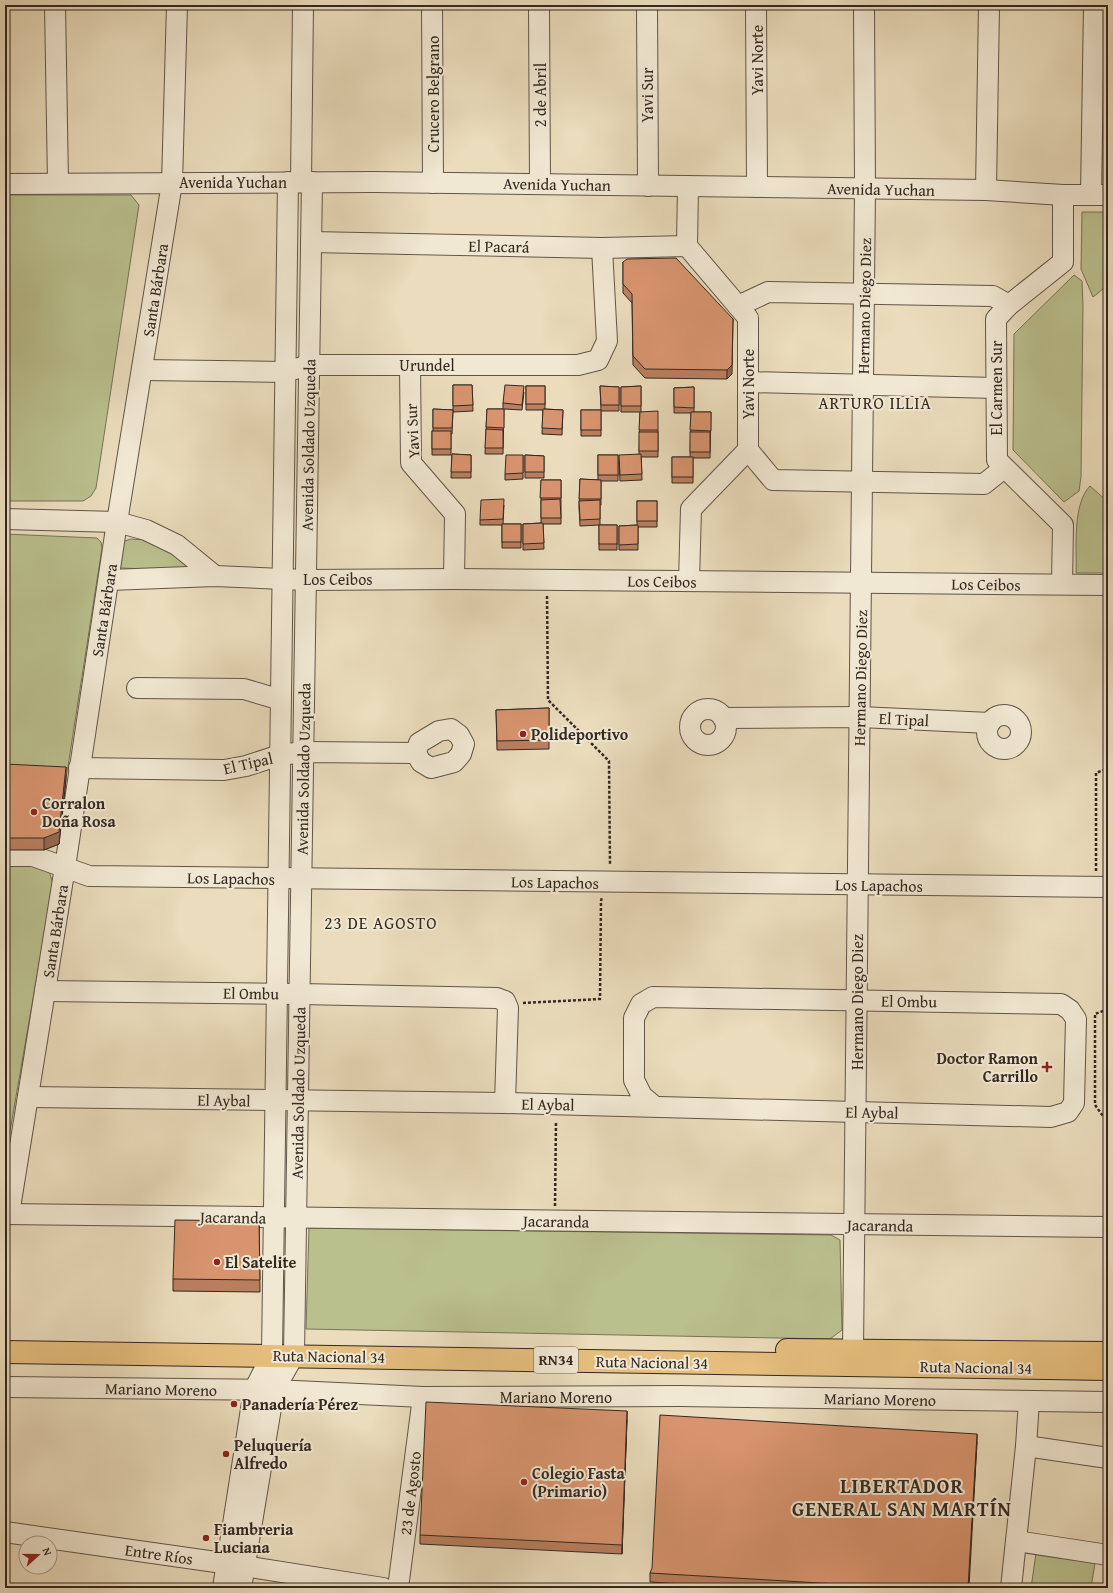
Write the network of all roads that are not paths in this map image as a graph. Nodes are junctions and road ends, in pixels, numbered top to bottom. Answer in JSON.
{"nodes":[{"id":1,"x":55,"y":5,"type":"edge"},
{"id":2,"x":177,"y":5,"type":"edge"},
{"id":3,"x":303,"y":5,"type":"edge"},
{"id":4,"x":432,"y":5,"type":"edge"},
{"id":5,"x":539,"y":5,"type":"edge"},
{"id":6,"x":647,"y":5,"type":"edge"},
{"id":7,"x":756,"y":5,"type":"edge"},
{"id":8,"x":864,"y":5,"type":"edge"},
{"id":9,"x":988,"y":5,"type":"edge"},
{"id":10,"x":1094,"y":5,"type":"edge"},
{"id":11,"x":300,"y":182,"type":"junction"},
{"id":12,"x":433,"y":182,"type":"junction"},
{"id":13,"x":58,"y":183,"type":"junction"},
{"id":14,"x":172,"y":183,"type":"junction"},
{"id":15,"x":5,"y":184,"type":"edge"},
{"id":16,"x":540,"y":184,"type":"junction"},
{"id":17,"x":648,"y":186,"type":"junction"},
{"id":18,"x":688,"y":186,"type":"junction"},
{"id":19,"x":757,"y":187,"type":"junction"},
{"id":20,"x":865,"y":189,"type":"junction"},
{"id":21,"x":986,"y":190,"type":"junction"},
{"id":22,"x":1063,"y":195,"type":"junction"},
{"id":23,"x":1100,"y":195,"type":"edge"},
{"id":24,"x":311,"y":242,"type":"junction"},
{"id":25,"x":687,"y":246,"type":"junction"},
{"id":26,"x":602,"y":248,"type":"junction"},
{"id":27,"x":864,"y":294,"type":"junction"},
{"id":28,"x":1008,"y":305,"type":"junction"},
{"id":29,"x":738,"y":306,"type":"junction"},
{"id":30,"x":309,"y":364,"type":"junction"},
{"id":31,"x":410,"y":365,"type":"junction"},
{"id":32,"x":142,"y":370,"type":"junction"},
{"id":33,"x":285,"y":372,"type":"junction"},
{"id":34,"x":748,"y":382,"type":"junction"},
{"id":35,"x":863,"y":384,"type":"junction"},
{"id":36,"x":996,"y":388,"type":"junction"},
{"id":37,"x":748,"y":450,"type":"junction"},
{"id":38,"x":1004,"y":468,"type":"junction"},
{"id":39,"x":862,"y":482,"type":"junction"},
{"id":40,"x":5,"y":519,"type":"edge"},
{"id":41,"x":117,"y":522,"type":"junction"},
{"id":42,"x":215,"y":576,"type":"junction"},
{"id":43,"x":282,"y":579,"type":"junction"},
{"id":44,"x":454,"y":579,"type":"junction"},
{"id":45,"x":109,"y":580,"type":"junction"},
{"id":46,"x":306,"y":580,"type":"junction"},
{"id":47,"x":689,"y":581,"type":"junction"},
{"id":48,"x":861,"y":582,"type":"junction"},
{"id":49,"x":1062,"y":584,"type":"junction"},
{"id":50,"x":1108,"y":585,"type":"edge"},
{"id":51,"x":137,"y":688,"type":"dead end"},
{"id":52,"x":281,"y":700,"type":"junction"},
{"id":53,"x":860,"y":716,"type":"junction"},
{"id":54,"x":723,"y":718,"type":"dead end"},
{"id":55,"x":990,"y":722,"type":"dead end"},
{"id":56,"x":304,"y":752,"type":"junction"},
{"id":57,"x":416,"y":753,"type":"dead end"},
{"id":58,"x":280,"y":755,"type":"junction"},
{"id":59,"x":79,"y":768,"type":"junction"},
{"id":60,"x":5,"y":856,"type":"edge"},
{"id":61,"x":65,"y":867,"type":"junction"},
{"id":62,"x":278,"y":878,"type":"junction"},
{"id":63,"x":302,"y":879,"type":"junction"},
{"id":64,"x":1102,"y":883,"type":"edge"},
{"id":65,"x":858,"y":885,"type":"junction"},
{"id":66,"x":45,"y":991,"type":"junction"},
{"id":67,"x":277,"y":993,"type":"junction"},
{"id":68,"x":300,"y":994,"type":"junction"},
{"id":69,"x":857,"y":1000,"type":"junction"},
{"id":70,"x":28,"y":1097,"type":"junction"},
{"id":71,"x":298,"y":1100,"type":"junction"},
{"id":72,"x":276,"y":1101,"type":"junction"},
{"id":73,"x":505,"y":1103,"type":"junction"},
{"id":74,"x":655,"y":1106,"type":"junction"},
{"id":75,"x":857,"y":1112,"type":"junction"},
{"id":76,"x":1068,"y":1112,"type":"joint"},
{"id":77,"x":7,"y":1214,"type":"edge"},
{"id":78,"x":274,"y":1218,"type":"junction"},
{"id":79,"x":296,"y":1218,"type":"junction"},
{"id":80,"x":855,"y":1224,"type":"junction"},
{"id":81,"x":1108,"y":1227,"type":"edge"},
{"id":82,"x":5,"y":1339,"type":"edge"},
{"id":83,"x":272,"y":1349,"type":"junction"},
{"id":84,"x":294,"y":1349,"type":"junction"},
{"id":85,"x":854,"y":1350,"type":"junction"},
{"id":86,"x":5,"y":1352,"type":"edge"},
{"id":87,"x":1108,"y":1353,"type":"edge"},
{"id":88,"x":1108,"y":1369,"type":"edge"},
{"id":89,"x":5,"y":1387,"type":"edge"},
{"id":90,"x":254,"y":1390,"type":"junction"},
{"id":91,"x":274,"y":1390,"type":"junction"},
{"id":92,"x":423,"y":1397,"type":"junction"},
{"id":93,"x":1029,"y":1401,"type":"junction"},
{"id":94,"x":1108,"y":1402,"type":"edge"},
{"id":95,"x":1026,"y":1446,"type":"junction"},
{"id":96,"x":1108,"y":1458,"type":"edge"},
{"id":97,"x":5,"y":1532,"type":"edge"},
{"id":98,"x":1016,"y":1542,"type":"junction"},
{"id":99,"x":1108,"y":1555,"type":"edge"},
{"id":100,"x":236,"y":1565,"type":"junction"},
{"id":101,"x":223,"y":1588,"type":"edge"},
{"id":102,"x":241,"y":1588,"type":"edge"},
{"id":103,"x":383,"y":1588,"type":"edge"},
{"id":104,"x":398,"y":1588,"type":"edge"},
{"id":105,"x":1011,"y":1588,"type":"edge"}],
"edges":[{"from":1,"to":13,"type":"street"},
{"from":2,"to":14,"type":"street","name":"Santa Bárbara"},
{"from":3,"to":11,"type":"street","name":"Avenida Soldado Uzqueda"},
{"from":4,"to":12,"type":"street","name":"Crucero Belgrano"},
{"from":5,"to":16,"type":"street","name":"2 de Abril"},
{"from":6,"to":17,"type":"street","name":"Yavi Sur"},
{"from":7,"to":19,"type":"street","name":"Yavi Norte"},
{"from":8,"to":20,"type":"street","name":"Hermano Diego Diez"},
{"from":9,"to":21,"type":"street"},
{"from":10,"to":23,"type":"street"},
{"from":11,"to":12,"type":"street","name":"Avenida Yuchan"},
{"from":11,"to":14,"type":"street","name":"Avenida Yuchan"},
{"from":11,"to":24,"type":"street","name":"Avenida Soldado Uzqueda"},
{"from":11,"to":33,"type":"street","name":"Avenida Soldado Uzqueda"},
{"from":12,"to":16,"type":"street","name":"Avenida Yuchan"},
{"from":13,"to":14,"type":"street","name":"Avenida Yuchan"},
{"from":13,"to":15,"type":"street","name":"Avenida Yuchan"},
{"from":14,"to":32,"type":"street","name":"Santa Bárbara"},
{"from":16,"to":17,"type":"street","name":"Avenida Yuchan"},
{"from":17,"to":18,"type":"street","name":"Avenida Yuchan"},
{"from":18,"to":19,"type":"street","name":"Avenida Yuchan"},
{"from":18,"to":25,"type":"street"},
{"from":19,"to":20,"type":"street","name":"Avenida Yuchan"},
{"from":20,"to":21,"type":"street","name":"Avenida Yuchan"},
{"from":20,"to":27,"type":"street","name":"Hermano Diego Diez"},
{"from":21,"to":22,"type":"street","name":"Avenida Yuchan"},
{"from":22,"to":23,"type":"street","name":"Avenida Yuchan"},
{"from":22,"to":28,"type":"street","name":"El Carmen Sur"},
{"from":24,"to":26,"type":"street","name":"El Pacará"},
{"from":24,"to":30,"type":"street","name":"Avenida Soldado Uzqueda"},
{"from":25,"to":26,"type":"street","name":"El Pacará"},
{"from":25,"to":29,"type":"street","name":"Yavi Norte"},
{"from":26,"to":31,"type":"street","name":"Urundel"},
{"from":27,"to":28,"type":"street"},
{"from":27,"to":29,"type":"street"},
{"from":27,"to":35,"type":"street","name":"Hermano Diego Diez"},
{"from":28,"to":36,"type":"street","name":"El Carmen Sur"},
{"from":29,"to":34,"type":"street","name":"Yavi Norte"},
{"from":30,"to":31,"type":"street","name":"Urundel"},
{"from":30,"to":33,"type":"street","name":"Urundel"},
{"from":30,"to":46,"type":"street","name":"Avenida Soldado Uzqueda"},
{"from":31,"to":44,"type":"street","name":"Yavi Sur"},
{"from":32,"to":33,"type":"street","name":"Urundel"},
{"from":32,"to":41,"type":"street","name":"Santa Bárbara"},
{"from":33,"to":43,"type":"street","name":"Avenida Soldado Uzqueda"},
{"from":34,"to":35,"type":"street"},
{"from":34,"to":37,"type":"street","name":"Yavi Norte"},
{"from":35,"to":36,"type":"street"},
{"from":35,"to":39,"type":"street","name":"Hermano Diego Diez"},
{"from":36,"to":38,"type":"street","name":"El Carmen Sur"},
{"from":37,"to":39,"type":"street"},
{"from":37,"to":47,"type":"street"},
{"from":38,"to":39,"type":"street"},
{"from":38,"to":49,"type":"street","name":"El Carmen Sur"},
{"from":39,"to":48,"type":"street","name":"Hermano Diego Diez"},
{"from":40,"to":41,"type":"street"},
{"from":41,"to":42,"type":"street"},
{"from":41,"to":45,"type":"street","name":"Santa Bárbara"},
{"from":42,"to":43,"type":"street","name":"Los Ceibos"},
{"from":42,"to":45,"type":"street","name":"Los Ceibos"},
{"from":43,"to":46,"type":"street","name":"Los Ceibos"},
{"from":43,"to":52,"type":"street","name":"Avenida Soldado Uzqueda"},
{"from":44,"to":46,"type":"street","name":"Los Ceibos"},
{"from":44,"to":47,"type":"street","name":"Los Ceibos"},
{"from":45,"to":59,"type":"street","name":"Santa Bárbara"},
{"from":46,"to":56,"type":"street","name":"Avenida Soldado Uzqueda"},
{"from":47,"to":48,"type":"street","name":"Los Ceibos"},
{"from":48,"to":49,"type":"street","name":"Los Ceibos"},
{"from":48,"to":53,"type":"street","name":"Hermano Diego Diez"},
{"from":49,"to":50,"type":"street","name":"Los Ceibos"},
{"from":51,"to":52,"type":"street"},
{"from":52,"to":58,"type":"street","name":"Avenida Soldado Uzqueda"},
{"from":53,"to":54,"type":"street","name":"El Tipal"},
{"from":53,"to":55,"type":"street","name":"El Tipal"},
{"from":53,"to":65,"type":"street","name":"Hermano Diego Diez"},
{"from":56,"to":57,"type":"street","name":"El Tipal"},
{"from":56,"to":58,"type":"street","name":"El Tipal"},
{"from":56,"to":63,"type":"street","name":"Avenida Soldado Uzqueda"},
{"from":58,"to":59,"type":"street","name":"El Tipal"},
{"from":58,"to":62,"type":"street","name":"Avenida Soldado Uzqueda"},
{"from":59,"to":61,"type":"street","name":"Santa Bárbara"},
{"from":60,"to":61,"type":"street","name":"Los Lapachos"},
{"from":61,"to":62,"type":"street","name":"Los Lapachos"},
{"from":61,"to":66,"type":"street","name":"Santa Bárbara"},
{"from":62,"to":63,"type":"street","name":"Los Lapachos"},
{"from":62,"to":67,"type":"street","name":"Avenida Soldado Uzqueda"},
{"from":63,"to":65,"type":"street","name":"Los Lapachos"},
{"from":63,"to":68,"type":"street","name":"Avenida Soldado Uzqueda"},
{"from":64,"to":65,"type":"street","name":"Los Lapachos"},
{"from":65,"to":69,"type":"street","name":"Hermano Diego Diez"},
{"from":66,"to":67,"type":"street","name":"El Ombu"},
{"from":66,"to":70,"type":"street","name":"Santa Bárbara"},
{"from":67,"to":68,"type":"street","name":"El Ombu"},
{"from":67,"to":72,"type":"street","name":"Avenida Soldado Uzqueda"},
{"from":68,"to":71,"type":"street","name":"Avenida Soldado Uzqueda"},
{"from":68,"to":73,"type":"street","name":"El Ombu"},
{"from":69,"to":74,"type":"street","name":"El Ombu"},
{"from":69,"to":75,"type":"street","name":"Hermano Diego Diez"},
{"from":69,"to":76,"type":"street","name":"El Ombu"},
{"from":70,"to":72,"type":"street","name":"El Aybal"},
{"from":70,"to":77,"type":"street","name":"Santa Bárbara"},
{"from":71,"to":72,"type":"street","name":"El Aybal"},
{"from":71,"to":73,"type":"street","name":"El Aybal"},
{"from":71,"to":79,"type":"street","name":"Avenida Soldado Uzqueda"},
{"from":72,"to":78,"type":"street","name":"Avenida Soldado Uzqueda"},
{"from":73,"to":74,"type":"street","name":"El Aybal"},
{"from":74,"to":75,"type":"street","name":"El Aybal"},
{"from":75,"to":76,"type":"street","name":"El Aybal"},
{"from":75,"to":80,"type":"street","name":"Hermano Diego Diez"},
{"from":77,"to":78,"type":"street","name":"Jacaranda"},
{"from":78,"to":79,"type":"street","name":"Jacaranda"},
{"from":78,"to":83,"type":"street","name":"Avenida Soldado Uzqueda"},
{"from":79,"to":80,"type":"street","name":"Jacaranda"},
{"from":79,"to":84,"type":"street","name":"Avenida Soldado Uzqueda"},
{"from":80,"to":81,"type":"street","name":"Jacaranda"},
{"from":80,"to":85,"type":"street","name":"Hermano Diego Diez"},
{"from":82,"to":83,"type":"highway","name":"Ruta Nacional 34","number":"RN34"},
{"from":83,"to":84,"type":"highway","name":"Ruta Nacional 34","number":"RN34"},
{"from":83,"to":86,"type":"highway","name":"Ruta Nacional 34","number":"RN34"},
{"from":83,"to":90,"type":"street"},
{"from":84,"to":85,"type":"highway","name":"Ruta Nacional 34","number":"RN34"},
{"from":84,"to":88,"type":"highway","name":"Ruta Nacional 34","number":"RN34"},
{"from":84,"to":91,"type":"street"},
{"from":85,"to":87,"type":"highway","name":"Ruta Nacional 34","number":"RN34"},
{"from":89,"to":90,"type":"street","name":"Mariano Moreno"},
{"from":90,"to":91,"type":"street","name":"Mariano Moreno"},
{"from":90,"to":100,"type":"street"},
{"from":91,"to":92,"type":"street","name":"Mariano Moreno"},
{"from":91,"to":100,"type":"street"},
{"from":92,"to":93,"type":"street","name":"Mariano Moreno"},
{"from":92,"to":104,"type":"street","name":"23 de Agosto"},
{"from":93,"to":94,"type":"street","name":"Mariano Moreno"},
{"from":93,"to":95,"type":"street"},
{"from":95,"to":96,"type":"street"},
{"from":95,"to":98,"type":"street"},
{"from":97,"to":100,"type":"street","name":"Entre Ríos"},
{"from":98,"to":99,"type":"street"},
{"from":98,"to":105,"type":"street"},
{"from":100,"to":101,"type":"street"},
{"from":100,"to":102,"type":"street"},
{"from":100,"to":103,"type":"street","name":"Entre Ríos"}]}
